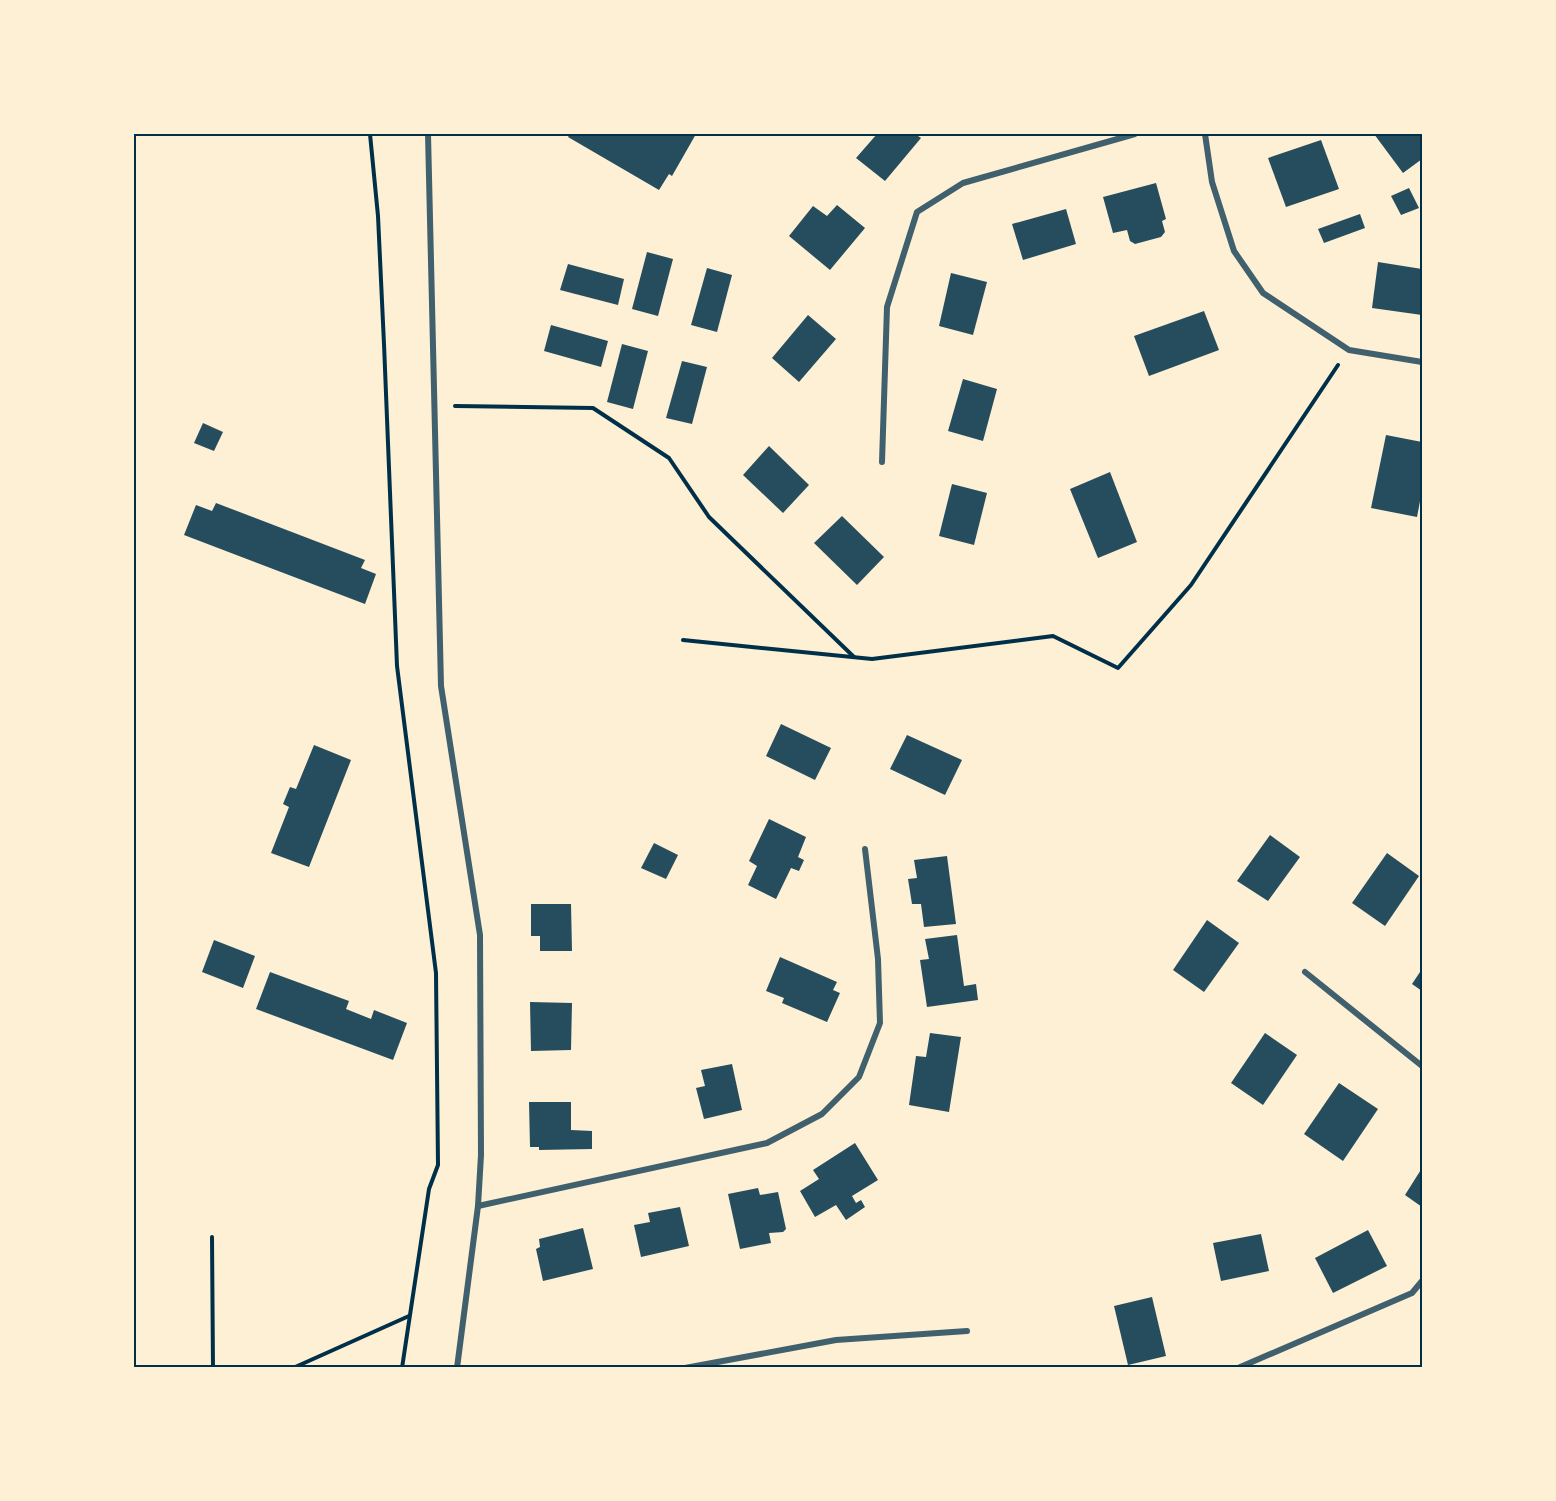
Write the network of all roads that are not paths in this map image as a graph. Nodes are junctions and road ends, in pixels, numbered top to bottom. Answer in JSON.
{"nodes":[{"id":1,"x":428,"y":134,"type":"edge"},
{"id":2,"x":1135,"y":134,"type":"edge"},
{"id":3,"x":1205,"y":134,"type":"edge"},
{"id":4,"x":1422,"y":362,"type":"edge"},
{"id":5,"x":882,"y":462,"type":"dead end"},
{"id":6,"x":865,"y":849,"type":"dead end"},
{"id":7,"x":1305,"y":972,"type":"dead end"},
{"id":8,"x":1422,"y":1066,"type":"edge"},
{"id":9,"x":478,"y":1206,"type":"junction"},
{"id":10,"x":1422,"y":1281,"type":"edge"},
{"id":11,"x":967,"y":1331,"type":"dead end"},
{"id":12,"x":457,"y":1368,"type":"edge"},
{"id":13,"x":685,"y":1368,"type":"edge"},
{"id":14,"x":1238,"y":1368,"type":"edge"}],
"edges":[{"from":1,"to":9,"type":"street"},
{"from":2,"to":5,"type":"street"},
{"from":3,"to":4,"type":"street"},
{"from":6,"to":9,"type":"street"},
{"from":7,"to":8,"type":"street"},
{"from":9,"to":12,"type":"street"},
{"from":10,"to":14,"type":"street"},
{"from":11,"to":13,"type":"street"}]}
